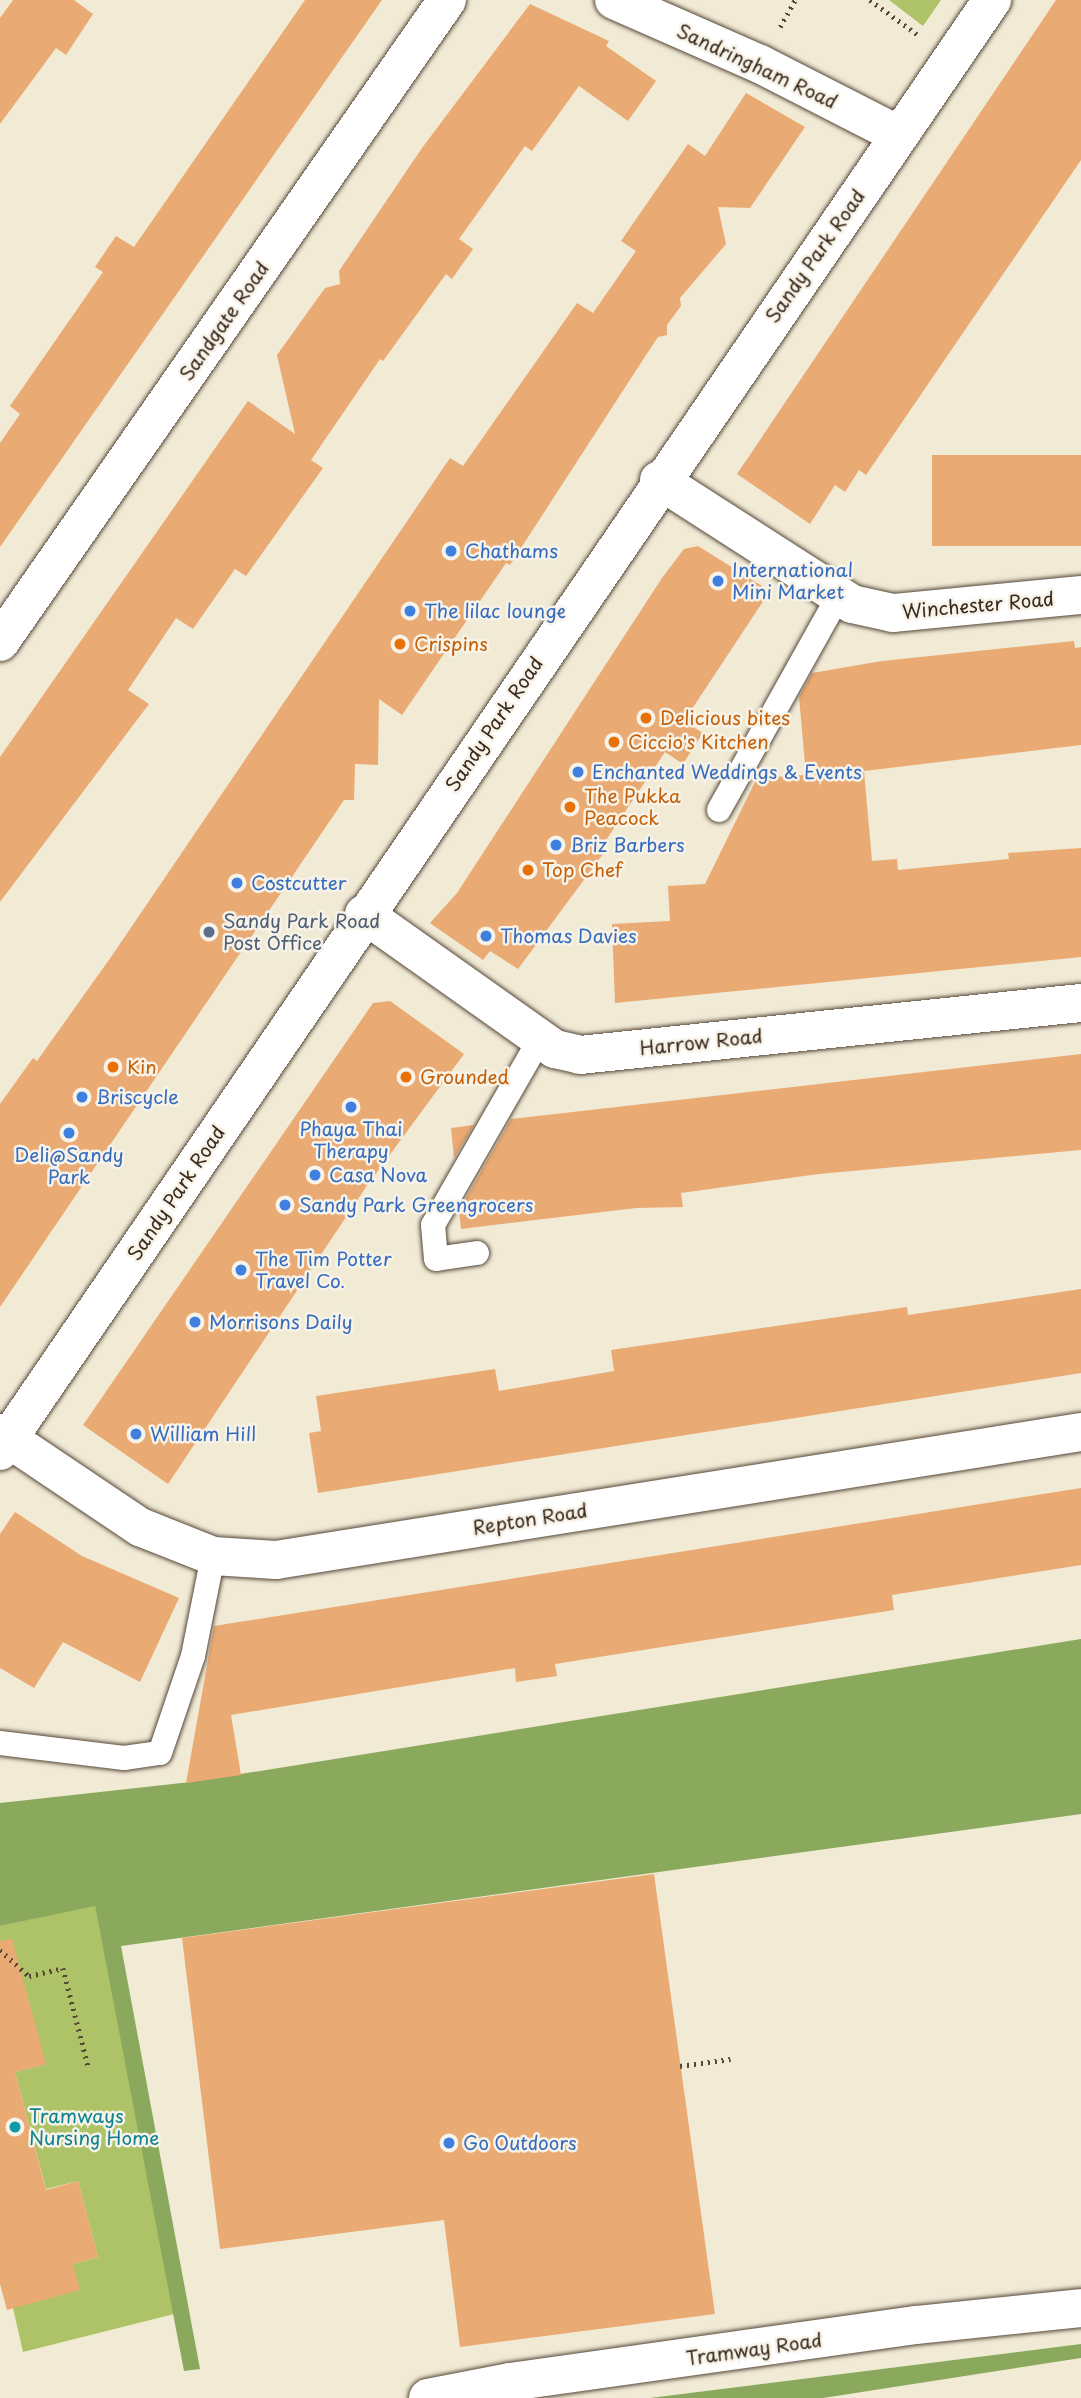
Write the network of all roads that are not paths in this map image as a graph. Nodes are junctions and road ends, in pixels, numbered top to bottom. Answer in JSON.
{"nodes":[{"id":1,"x":447,"y":0,"type":"edge"},
{"id":2,"x":614,"y":0,"type":"edge"},
{"id":3,"x":992,"y":0,"type":"edge"},
{"id":4,"x":899,"y":135,"type":"junction"},
{"id":5,"x":659,"y":480,"type":"junction"},
{"id":6,"x":839,"y":595,"type":"junction"},
{"id":7,"x":1081,"y":595,"type":"edge"},
{"id":8,"x":0,"y":642,"type":"edge"},
{"id":9,"x":719,"y":810,"type":"dead end"},
{"id":10,"x":364,"y":914,"type":"junction"},
{"id":11,"x":1081,"y":1003,"type":"edge"},
{"id":12,"x":540,"y":1039,"type":"junction"},
{"id":13,"x":477,"y":1253,"type":"dead end"},
{"id":14,"x":1081,"y":1432,"type":"edge"},
{"id":15,"x":2,"y":1442,"type":"edge"},
{"id":16,"x":213,"y":1556,"type":"junction"},
{"id":17,"x":0,"y":1743,"type":"edge"},
{"id":18,"x":1081,"y":2308,"type":"edge"},
{"id":19,"x":428,"y":2398,"type":"edge"}],
"edges":[{"from":1,"to":8,"type":"street","name":"Sandgate Road"},
{"from":2,"to":4,"type":"street","name":"Sandringham Road"},
{"from":3,"to":4,"type":"street","name":"Sandy Park Road"},
{"from":4,"to":5,"type":"street","name":"Sandy Park Road"},
{"from":5,"to":6,"type":"street","name":"Winchester Road"},
{"from":5,"to":10,"type":"street","name":"Sandy Park Road"},
{"from":6,"to":7,"type":"street","name":"Winchester Road"},
{"from":6,"to":9,"type":"lane"},
{"from":10,"to":12,"type":"street","name":"Harrow Road"},
{"from":10,"to":15,"type":"street","name":"Sandy Park Road"},
{"from":11,"to":12,"type":"street","name":"Harrow Road"},
{"from":12,"to":13,"type":"lane"},
{"from":14,"to":16,"type":"street","name":"Repton Road"},
{"from":15,"to":16,"type":"street","name":"Repton Road"},
{"from":16,"to":17,"type":"lane"},
{"from":18,"to":19,"type":"street","name":"Tramway Road"}]}
